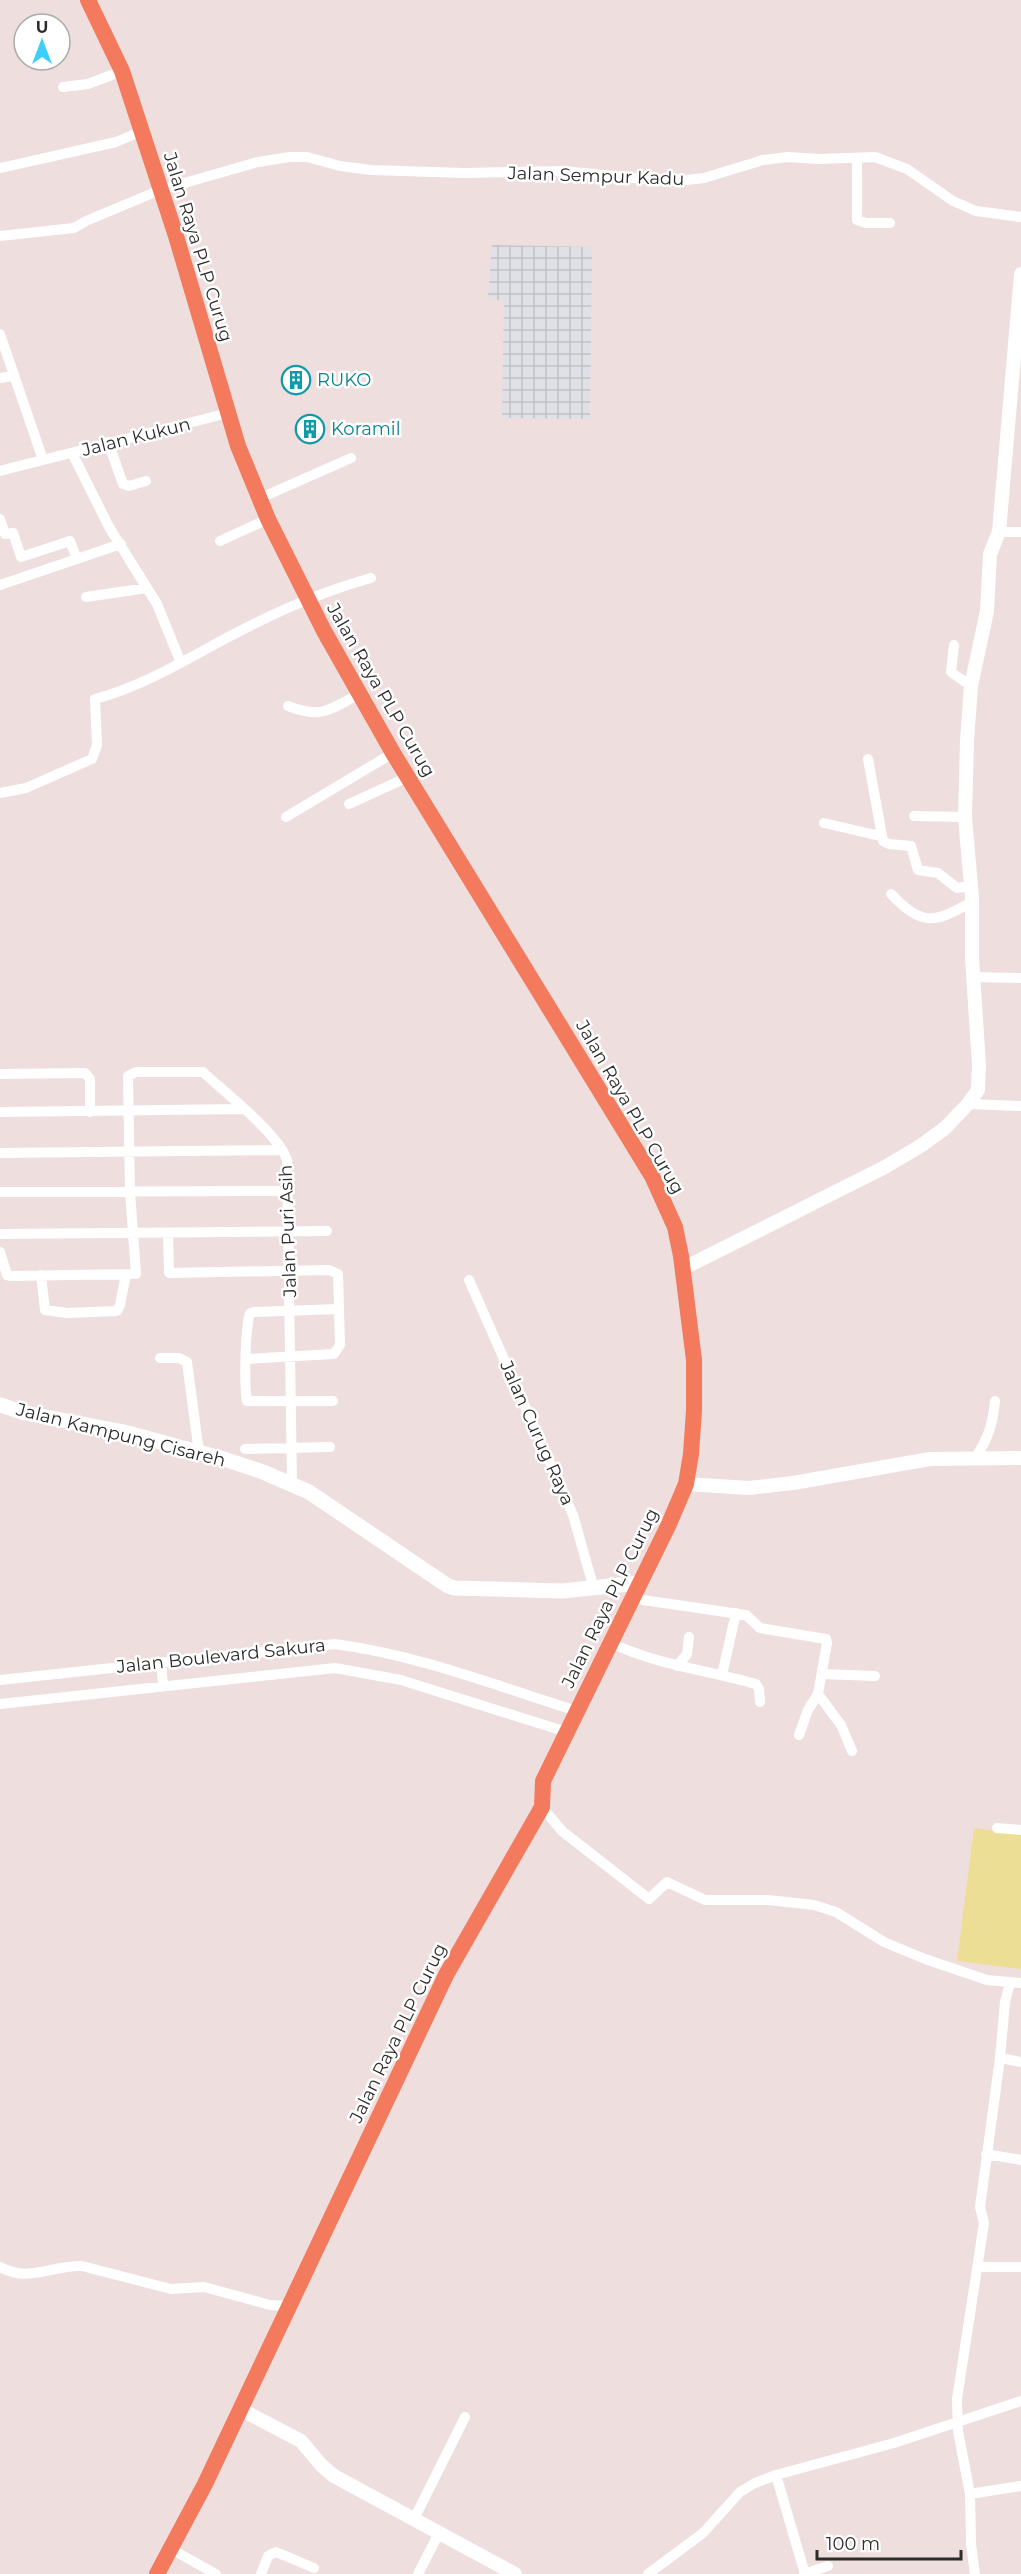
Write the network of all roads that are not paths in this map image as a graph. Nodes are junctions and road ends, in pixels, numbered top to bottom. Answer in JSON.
{"nodes":[{"id":1,"x":88,"y":0,"type":"edge"},
{"id":2,"x":122,"y":71,"type":"junction"},
{"id":3,"x":63,"y":87,"type":"dead end"},
{"id":4,"x":142,"y":131,"type":"junction"},
{"id":5,"x":857,"y":158,"type":"junction"},
{"id":6,"x":0,"y":168,"type":"edge"},
{"id":7,"x":160,"y":190,"type":"junction"},
{"id":8,"x":1021,"y":217,"type":"edge"},
{"id":9,"x":890,"y":223,"type":"dead end"},
{"id":10,"x":0,"y":236,"type":"edge"},
{"id":11,"x":1021,"y":276,"type":"edge"},
{"id":12,"x":0,"y":334,"type":"edge"},
{"id":13,"x":1018,"y":352,"type":"edge"},
{"id":14,"x":13,"y":376,"type":"junction"},
{"id":15,"x":0,"y":378,"type":"edge"},
{"id":16,"x":228,"y":412,"type":"junction"},
{"id":17,"x":108,"y":442,"type":"junction"},
{"id":18,"x":72,"y":453,"type":"junction"},
{"id":19,"x":351,"y":458,"type":"dead end"},
{"id":20,"x":43,"y":459,"type":"junction"},
{"id":21,"x":0,"y":471,"type":"edge"},
{"id":22,"x":146,"y":481,"type":"dead end"},
{"id":23,"x":259,"y":496,"type":"junction"},
{"id":24,"x":0,"y":519,"type":"edge"},
{"id":25,"x":268,"y":519,"type":"junction"},
{"id":26,"x":999,"y":532,"type":"junction"},
{"id":27,"x":1021,"y":532,"type":"edge"},
{"id":28,"x":220,"y":541,"type":"dead end"},
{"id":29,"x":121,"y":544,"type":"junction"},
{"id":30,"x":77,"y":559,"type":"junction"},
{"id":31,"x":371,"y":578,"type":"dead end"},
{"id":32,"x":0,"y":585,"type":"edge"},
{"id":33,"x":147,"y":588,"type":"junction"},
{"id":34,"x":86,"y":597,"type":"dead end"},
{"id":35,"x":307,"y":599,"type":"junction"},
{"id":36,"x":954,"y":645,"type":"dead end"},
{"id":37,"x":181,"y":663,"type":"junction"},
{"id":38,"x":971,"y":687,"type":"junction"},
{"id":39,"x":359,"y":694,"type":"junction"},
{"id":40,"x":288,"y":706,"type":"dead end"},
{"id":41,"x":393,"y":753,"type":"junction"},
{"id":42,"x":868,"y":759,"type":"dead end"},
{"id":43,"x":408,"y":777,"type":"junction"},
{"id":44,"x":0,"y":793,"type":"edge"},
{"id":45,"x":349,"y":804,"type":"dead end"},
{"id":46,"x":914,"y":816,"type":"dead end"},
{"id":47,"x":286,"y":817,"type":"dead end"},
{"id":48,"x":965,"y":817,"type":"junction"},
{"id":49,"x":824,"y":822,"type":"dead end"},
{"id":50,"x":880,"y":836,"type":"junction"},
{"id":51,"x":971,"y":886,"type":"junction"},
{"id":52,"x":891,"y":894,"type":"dead end"},
{"id":53,"x":972,"y":902,"type":"junction"},
{"id":54,"x":972,"y":977,"type":"junction"},
{"id":55,"x":1021,"y":978,"type":"edge"},
{"id":56,"x":0,"y":1074,"type":"edge"},
{"id":57,"x":968,"y":1104,"type":"junction"},
{"id":58,"x":1021,"y":1106,"type":"edge"},
{"id":59,"x":244,"y":1109,"type":"junction"},
{"id":60,"x":130,"y":1111,"type":"junction"},
{"id":61,"x":0,"y":1112,"type":"edge"},
{"id":62,"x":90,"y":1112,"type":"junction"},
{"id":63,"x":282,"y":1150,"type":"junction"},
{"id":64,"x":131,"y":1152,"type":"junction"},
{"id":65,"x":0,"y":1154,"type":"edge"},
{"id":66,"x":288,"y":1191,"type":"junction"},
{"id":67,"x":0,"y":1192,"type":"edge"},
{"id":68,"x":130,"y":1192,"type":"junction"},
{"id":69,"x":289,"y":1231,"type":"junction"},
{"id":70,"x":327,"y":1231,"type":"dead end"},
{"id":71,"x":133,"y":1233,"type":"junction"},
{"id":72,"x":168,"y":1233,"type":"junction"},
{"id":73,"x":0,"y":1234,"type":"edge"},
{"id":74,"x":0,"y":1252,"type":"edge"},
{"id":75,"x":684,"y":1268,"type":"junction"},
{"id":76,"x":289,"y":1271,"type":"junction"},
{"id":77,"x":131,"y":1274,"type":"junction"},
{"id":78,"x":41,"y":1275,"type":"junction"},
{"id":79,"x":469,"y":1280,"type":"dead end"},
{"id":80,"x":339,"y":1309,"type":"junction"},
{"id":81,"x":291,"y":1312,"type":"junction"},
{"id":82,"x":291,"y":1357,"type":"junction"},
{"id":83,"x":160,"y":1359,"type":"dead end"},
{"id":84,"x":247,"y":1359,"type":"junction"},
{"id":85,"x":333,"y":1401,"type":"dead end"},
{"id":86,"x":995,"y":1401,"type":"dead end"},
{"id":87,"x":290,"y":1402,"type":"junction"},
{"id":88,"x":0,"y":1405,"type":"edge"},
{"id":89,"x":292,"y":1447,"type":"junction"},
{"id":90,"x":330,"y":1447,"type":"dead end"},
{"id":91,"x":245,"y":1449,"type":"dead end"},
{"id":92,"x":199,"y":1453,"type":"junction"},
{"id":93,"x":975,"y":1458,"type":"junction"},
{"id":94,"x":1021,"y":1458,"type":"edge"},
{"id":95,"x":292,"y":1483,"type":"junction"},
{"id":96,"x":686,"y":1484,"type":"junction"},
{"id":97,"x":637,"y":1588,"type":"junction"},
{"id":98,"x":594,"y":1589,"type":"junction"},
{"id":99,"x":736,"y":1613,"type":"junction"},
{"id":100,"x":689,"y":1637,"type":"dead end"},
{"id":101,"x":610,"y":1643,"type":"junction"},
{"id":102,"x":161,"y":1662,"type":"junction"},
{"id":103,"x":677,"y":1666,"type":"junction"},
{"id":104,"x":822,"y":1674,"type":"junction"},
{"id":105,"x":722,"y":1675,"type":"junction"},
{"id":106,"x":874,"y":1676,"type":"dead end"},
{"id":107,"x":0,"y":1680,"type":"edge"},
{"id":108,"x":163,"y":1685,"type":"junction"},
{"id":109,"x":818,"y":1694,"type":"junction"},
{"id":110,"x":760,"y":1702,"type":"dead end"},
{"id":111,"x":0,"y":1704,"type":"edge"},
{"id":112,"x":577,"y":1711,"type":"junction"},
{"id":113,"x":567,"y":1732,"type":"junction"},
{"id":114,"x":799,"y":1735,"type":"dead end"},
{"id":115,"x":852,"y":1751,"type":"dead end"},
{"id":116,"x":542,"y":1807,"type":"junction"},
{"id":117,"x":997,"y":1828,"type":"dead end"},
{"id":118,"x":1021,"y":1830,"type":"edge"},
{"id":119,"x":1015,"y":1983,"type":"edge"},
{"id":120,"x":1000,"y":2058,"type":"junction"},
{"id":121,"x":1021,"y":2062,"type":"edge"},
{"id":122,"x":986,"y":2154,"type":"junction"},
{"id":123,"x":1021,"y":2160,"type":"edge"},
{"id":124,"x":0,"y":2267,"type":"edge"},
{"id":125,"x":979,"y":2267,"type":"junction"},
{"id":126,"x":1021,"y":2267,"type":"edge"},
{"id":127,"x":288,"y":2306,"type":"junction"},
{"id":128,"x":1021,"y":2401,"type":"edge"},
{"id":129,"x":240,"y":2409,"type":"junction"},
{"id":130,"x":465,"y":2417,"type":"dead end"},
{"id":131,"x":957,"y":2421,"type":"junction"},
{"id":132,"x":776,"y":2475,"type":"junction"},
{"id":133,"x":1020,"y":2486,"type":"edge"},
{"id":134,"x":970,"y":2494,"type":"junction"},
{"id":135,"x":414,"y":2519,"type":"junction"},
{"id":136,"x":439,"y":2533,"type":"junction"},
{"id":137,"x":171,"y":2549,"type":"junction"},
{"id":138,"x":828,"y":2566,"type":"dead end"},
{"id":139,"x":314,"y":2568,"type":"dead end"},
{"id":140,"x":157,"y":2574,"type":"edge"},
{"id":141,"x":216,"y":2574,"type":"edge"},
{"id":142,"x":261,"y":2574,"type":"edge"},
{"id":143,"x":418,"y":2574,"type":"edge"},
{"id":144,"x":515,"y":2574,"type":"edge"},
{"id":145,"x":648,"y":2574,"type":"edge"},
{"id":146,"x":805,"y":2574,"type":"edge"},
{"id":147,"x":975,"y":2574,"type":"edge"}],
"edges":[{"from":1,"to":2,"type":"main road","name":"Jalan Raya PLP Curug"},
{"from":2,"to":3,"type":"street"},
{"from":2,"to":4,"type":"main road","name":"Jalan Raya PLP Curug"},
{"from":4,"to":6,"type":"street"},
{"from":4,"to":7,"type":"main road","name":"Jalan Raya PLP Curug"},
{"from":5,"to":7,"type":"street","name":"Jalan Sempur Kadu"},
{"from":5,"to":8,"type":"street","name":"Jalan Sempur Kadu"},
{"from":5,"to":9,"type":"street"},
{"from":7,"to":10,"type":"street","name":"Jalan Sempur Kadu"},
{"from":7,"to":16,"type":"main road","name":"Jalan Raya PLP Curug"},
{"from":11,"to":13,"type":"street"},
{"from":12,"to":14,"type":"street"},
{"from":13,"to":26,"type":"street"},
{"from":14,"to":15,"type":"street"},
{"from":14,"to":20,"type":"street"},
{"from":16,"to":17,"type":"street","name":"Jalan Kukun"},
{"from":16,"to":23,"type":"main road","name":"Jalan Raya PLP Curug"},
{"from":17,"to":18,"type":"street","name":"Jalan Kukun"},
{"from":17,"to":22,"type":"street"},
{"from":18,"to":20,"type":"street","name":"Jalan Kukun"},
{"from":18,"to":29,"type":"street"},
{"from":19,"to":23,"type":"street"},
{"from":20,"to":21,"type":"street","name":"Jalan Kukun"},
{"from":23,"to":25,"type":"main road","name":"Jalan Raya PLP Curug"},
{"from":24,"to":30,"type":"street"},
{"from":25,"to":28,"type":"street"},
{"from":25,"to":35,"type":"main road","name":"Jalan Raya PLP Curug"},
{"from":26,"to":27,"type":"street"},
{"from":26,"to":38,"type":"street"},
{"from":29,"to":30,"type":"street"},
{"from":29,"to":33,"type":"street"},
{"from":30,"to":32,"type":"street"},
{"from":31,"to":35,"type":"street"},
{"from":33,"to":34,"type":"street"},
{"from":33,"to":37,"type":"street"},
{"from":35,"to":37,"type":"street"},
{"from":35,"to":39,"type":"main road","name":"Jalan Raya PLP Curug"},
{"from":36,"to":38,"type":"street"},
{"from":37,"to":44,"type":"street"},
{"from":38,"to":48,"type":"street"},
{"from":39,"to":40,"type":"street"},
{"from":39,"to":41,"type":"main road","name":"Jalan Raya PLP Curug"},
{"from":41,"to":43,"type":"main road","name":"Jalan Raya PLP Curug"},
{"from":41,"to":47,"type":"street"},
{"from":42,"to":50,"type":"street"},
{"from":43,"to":45,"type":"street"},
{"from":43,"to":75,"type":"main road","name":"Jalan Raya PLP Curug"},
{"from":46,"to":48,"type":"street"},
{"from":48,"to":51,"type":"street"},
{"from":49,"to":50,"type":"street"},
{"from":50,"to":51,"type":"street"},
{"from":51,"to":53,"type":"street"},
{"from":52,"to":53,"type":"street"},
{"from":53,"to":54,"type":"street"},
{"from":54,"to":55,"type":"street"},
{"from":54,"to":57,"type":"street"},
{"from":56,"to":62,"type":"street"},
{"from":57,"to":58,"type":"street"},
{"from":57,"to":75,"type":"street"},
{"from":59,"to":60,"type":"street"},
{"from":59,"to":60,"type":"street","name":"Jalan Puri Asih"},
{"from":59,"to":63,"type":"street","name":"Jalan Puri Asih"},
{"from":60,"to":62,"type":"street"},
{"from":60,"to":64,"type":"street","name":"Jalan Puri Asih"},
{"from":61,"to":62,"type":"street"},
{"from":63,"to":64,"type":"street"},
{"from":63,"to":66,"type":"street","name":"Jalan Puri Asih"},
{"from":64,"to":65,"type":"street"},
{"from":64,"to":68,"type":"street","name":"Jalan Puri Asih"},
{"from":66,"to":68,"type":"street"},
{"from":66,"to":69,"type":"street","name":"Jalan Puri Asih"},
{"from":67,"to":68,"type":"street"},
{"from":68,"to":71,"type":"street","name":"Jalan Puri Asih"},
{"from":69,"to":70,"type":"street"},
{"from":69,"to":72,"type":"street"},
{"from":69,"to":76,"type":"street","name":"Jalan Puri Asih"},
{"from":71,"to":72,"type":"street"},
{"from":71,"to":73,"type":"street"},
{"from":71,"to":77,"type":"street","name":"Jalan Puri Asih"},
{"from":72,"to":76,"type":"street"},
{"from":74,"to":78,"type":"street"},
{"from":75,"to":96,"type":"main road","name":"Jalan Raya PLP Curug"},
{"from":76,"to":80,"type":"street"},
{"from":76,"to":81,"type":"street","name":"Jalan Puri Asih"},
{"from":77,"to":78,"type":"street"},
{"from":77,"to":78,"type":"street","name":"Jalan Puri Asih"},
{"from":79,"to":98,"type":"street","name":"Jalan Curug Raya"},
{"from":80,"to":81,"type":"street"},
{"from":80,"to":82,"type":"street"},
{"from":81,"to":82,"type":"street","name":"Jalan Puri Asih"},
{"from":81,"to":84,"type":"street"},
{"from":82,"to":84,"type":"street"},
{"from":82,"to":87,"type":"street","name":"Jalan Puri Asih"},
{"from":83,"to":92,"type":"street"},
{"from":84,"to":87,"type":"street"},
{"from":85,"to":87,"type":"street"},
{"from":86,"to":93,"type":"street"},
{"from":87,"to":89,"type":"street","name":"Jalan Puri Asih"},
{"from":88,"to":92,"type":"main road","name":"Jalan Kampung Cisareh"},
{"from":89,"to":90,"type":"street"},
{"from":89,"to":91,"type":"street"},
{"from":89,"to":95,"type":"street","name":"Jalan Puri Asih"},
{"from":92,"to":95,"type":"main road","name":"Jalan Kampung Cisareh"},
{"from":93,"to":94,"type":"street"},
{"from":93,"to":96,"type":"street"},
{"from":95,"to":98,"type":"main road","name":"Jalan Kampung Cisareh"},
{"from":96,"to":97,"type":"main road","name":"Jalan Raya PLP Curug"},
{"from":97,"to":98,"type":"main road","name":"Jalan Kampung Cisareh"},
{"from":97,"to":99,"type":"street"},
{"from":97,"to":101,"type":"main road","name":"Jalan Raya PLP Curug"},
{"from":99,"to":104,"type":"street"},
{"from":99,"to":105,"type":"street"},
{"from":100,"to":103,"type":"street"},
{"from":101,"to":103,"type":"street"},
{"from":101,"to":112,"type":"main road","name":"Jalan Raya PLP Curug"},
{"from":102,"to":107,"type":"street","name":"Jalan Boulevard Sakura"},
{"from":102,"to":108,"type":"street"},
{"from":102,"to":112,"type":"street","name":"Jalan Boulevard Sakura"},
{"from":103,"to":105,"type":"street"},
{"from":104,"to":106,"type":"street"},
{"from":104,"to":109,"type":"street"},
{"from":105,"to":110,"type":"street"},
{"from":108,"to":111,"type":"street","name":"Jalan Boulevard Sakura"},
{"from":108,"to":113,"type":"street","name":"Jalan Boulevard Sakura"},
{"from":109,"to":114,"type":"street"},
{"from":109,"to":115,"type":"street"},
{"from":112,"to":113,"type":"main road","name":"Jalan Raya PLP Curug"},
{"from":113,"to":116,"type":"main road","name":"Jalan Raya PLP Curug"},
{"from":116,"to":119,"type":"street"},
{"from":116,"to":127,"type":"main road","name":"Jalan Raya PLP Curug"},
{"from":117,"to":118,"type":"street"},
{"from":119,"to":120,"type":"street"},
{"from":120,"to":121,"type":"street"},
{"from":120,"to":122,"type":"street"},
{"from":122,"to":123,"type":"street"},
{"from":122,"to":125,"type":"street"},
{"from":124,"to":127,"type":"street"},
{"from":125,"to":126,"type":"street"},
{"from":125,"to":131,"type":"street"},
{"from":127,"to":129,"type":"main road","name":"Jalan Raya PLP Curug"},
{"from":128,"to":131,"type":"street"},
{"from":129,"to":135,"type":"street"},
{"from":129,"to":137,"type":"main road","name":"Jalan Raya PLP Curug"},
{"from":130,"to":135,"type":"street"},
{"from":131,"to":132,"type":"street"},
{"from":131,"to":134,"type":"street"},
{"from":132,"to":145,"type":"street"},
{"from":132,"to":146,"type":"street"},
{"from":133,"to":134,"type":"street"},
{"from":134,"to":147,"type":"street"},
{"from":135,"to":136,"type":"street"},
{"from":136,"to":143,"type":"street"},
{"from":136,"to":144,"type":"street"},
{"from":137,"to":140,"type":"main road","name":"Jalan Raya PLP Curug"},
{"from":137,"to":141,"type":"street"},
{"from":138,"to":146,"type":"street"},
{"from":139,"to":142,"type":"street"}]}
